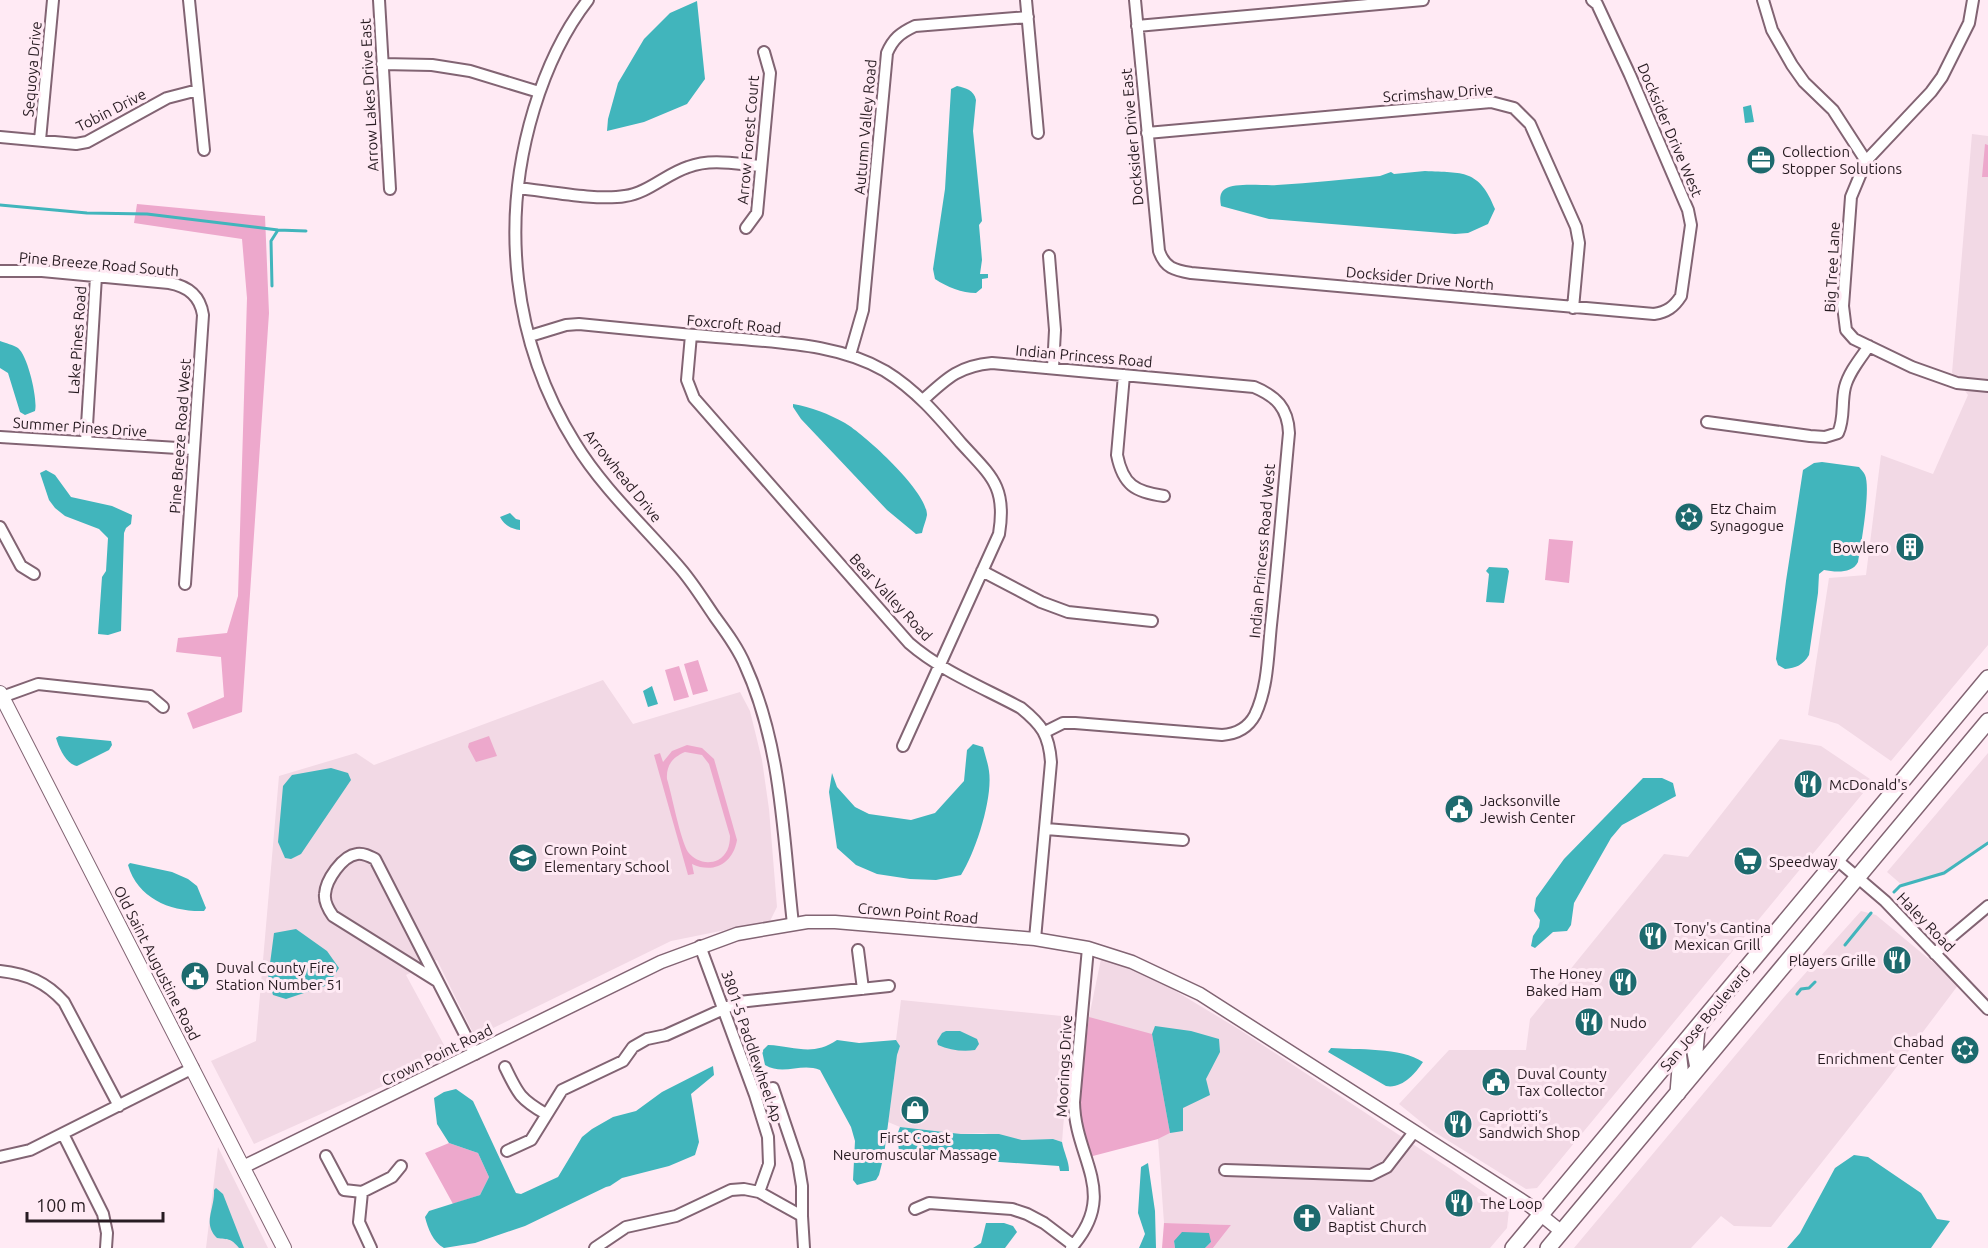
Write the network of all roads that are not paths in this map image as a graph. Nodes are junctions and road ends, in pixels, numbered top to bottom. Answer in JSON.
{"nodes":[{"id":1,"x":53,"y":0,"type":"edge"},
{"id":2,"x":189,"y":0,"type":"edge"},
{"id":3,"x":379,"y":0,"type":"edge"},
{"id":4,"x":588,"y":0,"type":"edge"},
{"id":5,"x":1026,"y":0,"type":"edge"},
{"id":6,"x":1135,"y":0,"type":"edge"},
{"id":7,"x":1423,"y":0,"type":"edge"},
{"id":8,"x":1592,"y":0,"type":"edge"},
{"id":9,"x":1762,"y":0,"type":"edge"},
{"id":10,"x":1973,"y":0,"type":"edge"},
{"id":11,"x":1299,"y":6,"type":"edge"},
{"id":12,"x":1028,"y":17,"type":"junction"},
{"id":13,"x":1137,"y":26,"type":"junction"},
{"id":14,"x":764,"y":52,"type":"dead end"},
{"id":15,"x":382,"y":64,"type":"junction"},
{"id":16,"x":198,"y":90,"type":"junction"},
{"id":17,"x":540,"y":92,"type":"junction"},
{"id":18,"x":1038,"y":133,"type":"dead end"},
{"id":19,"x":1147,"y":133,"type":"junction"},
{"id":20,"x":0,"y":136,"type":"edge"},
{"id":21,"x":40,"y":140,"type":"junction"},
{"id":22,"x":204,"y":150,"type":"dead end"},
{"id":23,"x":1866,"y":161,"type":"junction"},
{"id":24,"x":761,"y":166,"type":"junction"},
{"id":25,"x":518,"y":188,"type":"junction"},
{"id":26,"x":390,"y":189,"type":"dead end"},
{"id":27,"x":746,"y":228,"type":"dead end"},
{"id":28,"x":1049,"y":256,"type":"dead end"},
{"id":29,"x":1169,"y":267,"type":"joint"},
{"id":30,"x":0,"y":271,"type":"edge"},
{"id":31,"x":96,"y":276,"type":"junction"},
{"id":32,"x":193,"y":292,"type":"joint"},
{"id":33,"x":1573,"y":308,"type":"junction"},
{"id":34,"x":1669,"y":310,"type":"joint"},
{"id":35,"x":691,"y":335,"type":"junction"},
{"id":36,"x":530,"y":336,"type":"junction"},
{"id":37,"x":1869,"y":346,"type":"junction"},
{"id":38,"x":850,"y":355,"type":"junction"},
{"id":39,"x":1053,"y":368,"type":"junction"},
{"id":40,"x":1124,"y":375,"type":"junction"},
{"id":41,"x":1988,"y":386,"type":"edge"},
{"id":42,"x":1254,"y":387,"type":"joint"},
{"id":43,"x":923,"y":400,"type":"junction"},
{"id":44,"x":1707,"y":422,"type":"dead end"},
{"id":45,"x":0,"y":437,"type":"edge"},
{"id":46,"x":86,"y":442,"type":"junction"},
{"id":47,"x":194,"y":449,"type":"junction"},
{"id":48,"x":1164,"y":496,"type":"dead end"},
{"id":49,"x":0,"y":527,"type":"edge"},
{"id":50,"x":982,"y":570,"type":"junction"},
{"id":51,"x":34,"y":573,"type":"dead end"},
{"id":52,"x":186,"y":584,"type":"dead end"},
{"id":53,"x":1152,"y":621,"type":"dead end"},
{"id":54,"x":939,"y":665,"type":"junction"},
{"id":55,"x":1988,"y":678,"type":"edge"},
{"id":56,"x":1,"y":695,"type":"edge"},
{"id":57,"x":163,"y":707,"type":"dead end"},
{"id":58,"x":1988,"y":721,"type":"edge"},
{"id":59,"x":1045,"y":732,"type":"junction"},
{"id":60,"x":903,"y":746,"type":"dead end"},
{"id":61,"x":1046,"y":829,"type":"junction"},
{"id":62,"x":1183,"y":840,"type":"dead end"},
{"id":63,"x":1837,"y":860,"type":"junction"},
{"id":64,"x":1857,"y":877,"type":"junction"},
{"id":65,"x":1988,"y":906,"type":"edge"},
{"id":66,"x":793,"y":924,"type":"junction"},
{"id":67,"x":1035,"y":939,"type":"junction"},
{"id":68,"x":700,"y":946,"type":"junction"},
{"id":69,"x":1088,"y":948,"type":"junction"},
{"id":70,"x":858,"y":950,"type":"dead end"},
{"id":71,"x":1935,"y":954,"type":"junction"},
{"id":72,"x":0,"y":971,"type":"edge"},
{"id":73,"x":437,"y":981,"type":"junction"},
{"id":74,"x":889,"y":986,"type":"dead end"},
{"id":75,"x":863,"y":989,"type":"junction"},
{"id":76,"x":724,"y":1008,"type":"junction"},
{"id":77,"x":1988,"y":1009,"type":"edge"},
{"id":78,"x":1697,"y":1028,"type":"junction"},
{"id":79,"x":1678,"y":1051,"type":"junction"},
{"id":80,"x":475,"y":1054,"type":"junction"},
{"id":81,"x":505,"y":1067,"type":"dead end"},
{"id":82,"x":193,"y":1068,"type":"junction"},
{"id":83,"x":1698,"y":1068,"type":"junction"},
{"id":84,"x":1678,"y":1093,"type":"junction"},
{"id":85,"x":755,"y":1095,"type":"junction"},
{"id":86,"x":119,"y":1106,"type":"junction"},
{"id":87,"x":546,"y":1114,"type":"junction"},
{"id":88,"x":1414,"y":1132,"type":"junction"},
{"id":89,"x":63,"y":1134,"type":"junction"},
{"id":90,"x":507,"y":1151,"type":"dead end"},
{"id":91,"x":326,"y":1156,"type":"dead end"},
{"id":92,"x":0,"y":1157,"type":"edge"},
{"id":93,"x":401,"y":1166,"type":"dead end"},
{"id":94,"x":243,"y":1167,"type":"junction"},
{"id":95,"x":1225,"y":1170,"type":"dead end"},
{"id":96,"x":362,"y":1192,"type":"junction"},
{"id":97,"x":759,"y":1192,"type":"junction"},
{"id":98,"x":915,"y":1209,"type":"dead end"},
{"id":99,"x":1541,"y":1215,"type":"junction"},
{"id":100,"x":802,"y":1216,"type":"junction"},
{"id":101,"x":1562,"y":1232,"type":"junction"},
{"id":102,"x":1072,"y":1247,"type":"edge"},
{"id":103,"x":106,"y":1248,"type":"edge"},
{"id":104,"x":284,"y":1248,"type":"edge"},
{"id":105,"x":371,"y":1248,"type":"edge"},
{"id":106,"x":595,"y":1248,"type":"edge"},
{"id":107,"x":804,"y":1248,"type":"edge"},
{"id":108,"x":1513,"y":1248,"type":"edge"},
{"id":109,"x":1548,"y":1248,"type":"edge"}],
"edges":[{"from":1,"to":21,"type":"street","name":"Sequoya Drive"},
{"from":2,"to":16,"type":"street"},
{"from":3,"to":15,"type":"street","name":"Arrow Lakes Drive East"},
{"from":4,"to":17,"type":"street","name":"Arrowhead Drive"},
{"from":5,"to":12,"type":"street"},
{"from":6,"to":13,"type":"street","name":"Docksider Drive East"},
{"from":7,"to":11,"type":"street"},
{"from":8,"to":34,"type":"street","name":"Docksider Drive West"},
{"from":9,"to":23,"type":"street"},
{"from":10,"to":23,"type":"street"},
{"from":11,"to":13,"type":"street"},
{"from":12,"to":18,"type":"street"},
{"from":12,"to":38,"type":"street","name":"Autumn Valley Road"},
{"from":13,"to":19,"type":"street","name":"Docksider Drive East"},
{"from":14,"to":24,"type":"street","name":"Arrow Forest Court"},
{"from":15,"to":17,"type":"street"},
{"from":15,"to":26,"type":"street","name":"Arrow Lakes Drive East"},
{"from":16,"to":21,"type":"street","name":"Tobin Drive"},
{"from":16,"to":22,"type":"street"},
{"from":17,"to":25,"type":"street","name":"Arrowhead Drive"},
{"from":19,"to":29,"type":"street","name":"Docksider Drive East"},
{"from":19,"to":33,"type":"street","name":"Scrimshaw Drive"},
{"from":20,"to":21,"type":"street","name":"Tobin Drive"},
{"from":23,"to":37,"type":"street","name":"Big Tree Lane"},
{"from":24,"to":25,"type":"street"},
{"from":24,"to":27,"type":"street","name":"Arrow Forest Court"},
{"from":25,"to":36,"type":"street","name":"Arrowhead Drive"},
{"from":28,"to":39,"type":"street"},
{"from":29,"to":33,"type":"street","name":"Docksider Drive North"},
{"from":30,"to":31,"type":"street","name":"Pine Breeze Road South"},
{"from":31,"to":32,"type":"street","name":"Pine Breeze Road South"},
{"from":31,"to":46,"type":"street","name":"Lake Pines Road"},
{"from":32,"to":47,"type":"street","name":"Pine Breeze Road West"},
{"from":33,"to":34,"type":"street","name":"Docksider Drive North"},
{"from":35,"to":36,"type":"street","name":"Foxcroft Road"},
{"from":35,"to":38,"type":"street","name":"Foxcroft Road"},
{"from":35,"to":54,"type":"street","name":"Bear Valley Road"},
{"from":36,"to":66,"type":"street","name":"Arrowhead Drive"},
{"from":37,"to":41,"type":"street","name":"Big Tree Lane"},
{"from":37,"to":44,"type":"street"},
{"from":38,"to":43,"type":"street","name":"Foxcroft Road"},
{"from":39,"to":40,"type":"street","name":"Indian Princess Road"},
{"from":39,"to":43,"type":"street","name":"Indian Princess Road"},
{"from":40,"to":42,"type":"street","name":"Indian Princess Road"},
{"from":40,"to":48,"type":"street"},
{"from":42,"to":59,"type":"street","name":"Indian Princess Road West"},
{"from":43,"to":50,"type":"street","name":"Foxcroft Road"},
{"from":45,"to":46,"type":"street","name":"Summer Pines Drive"},
{"from":46,"to":47,"type":"street","name":"Summer Pines Drive"},
{"from":47,"to":52,"type":"street","name":"Pine Breeze Road West"},
{"from":49,"to":51,"type":"street"},
{"from":50,"to":53,"type":"street"},
{"from":50,"to":54,"type":"street","name":"Foxcroft Road"},
{"from":54,"to":59,"type":"street","name":"Bear Valley Road"},
{"from":54,"to":60,"type":"street","name":"Foxcroft Road"},
{"from":55,"to":63,"type":"main road","name":"San Jose Boulevard"},
{"from":56,"to":57,"type":"street"},
{"from":56,"to":82,"type":"main road","name":"Old Saint Augustine Road"},
{"from":58,"to":64,"type":"main road","name":"San Jose Boulevard"},
{"from":59,"to":61,"type":"street"},
{"from":61,"to":62,"type":"street"},
{"from":61,"to":67,"type":"street"},
{"from":63,"to":64,"type":"street","name":"Haley Road"},
{"from":63,"to":78,"type":"main road","name":"San Jose Boulevard"},
{"from":64,"to":71,"type":"street","name":"Haley Road"},
{"from":64,"to":83,"type":"main road","name":"San Jose Boulevard"},
{"from":65,"to":71,"type":"street"},
{"from":66,"to":67,"type":"street","name":"Crown Point Road"},
{"from":66,"to":68,"type":"street","name":"Crown Point Road"},
{"from":67,"to":69,"type":"street","name":"Crown Point Road"},
{"from":68,"to":76,"type":"street","name":"3801-5 Paddlewheel Ap"},
{"from":68,"to":80,"type":"street","name":"Crown Point Road"},
{"from":69,"to":88,"type":"street","name":"Crown Point Road"},
{"from":69,"to":102,"type":"street","name":"Moorings Drive"},
{"from":70,"to":75,"type":"street"},
{"from":71,"to":77,"type":"street","name":"Haley Road"},
{"from":72,"to":86,"type":"street"},
{"from":73,"to":73,"type":"street"},
{"from":73,"to":80,"type":"street"},
{"from":74,"to":75,"type":"street"},
{"from":75,"to":76,"type":"street"},
{"from":76,"to":85,"type":"street","name":"3801-5 Paddlewheel Ap"},
{"from":76,"to":87,"type":"street"},
{"from":78,"to":79,"type":"main road","name":"San Jose Boulevard"},
{"from":78,"to":83,"type":"main road"},
{"from":79,"to":84,"type":"main road"},
{"from":79,"to":99,"type":"main road","name":"San Jose Boulevard"},
{"from":80,"to":94,"type":"street","name":"Crown Point Road"},
{"from":81,"to":87,"type":"street"},
{"from":82,"to":86,"type":"street"},
{"from":82,"to":94,"type":"main road","name":"Old Saint Augustine Road"},
{"from":83,"to":84,"type":"main road","name":"San Jose Boulevard"},
{"from":84,"to":101,"type":"main road","name":"San Jose Boulevard"},
{"from":85,"to":97,"type":"street","name":"3801-5 Paddlewheel Ap"},
{"from":85,"to":100,"type":"street"},
{"from":86,"to":89,"type":"street"},
{"from":87,"to":90,"type":"street"},
{"from":88,"to":95,"type":"street"},
{"from":88,"to":99,"type":"street","name":"Crown Point Road"},
{"from":89,"to":92,"type":"street"},
{"from":89,"to":103,"type":"street"},
{"from":91,"to":96,"type":"street"},
{"from":93,"to":96,"type":"street"},
{"from":94,"to":104,"type":"main road","name":"Old Saint Augustine Road"},
{"from":96,"to":105,"type":"street"},
{"from":97,"to":100,"type":"street"},
{"from":97,"to":106,"type":"street"},
{"from":98,"to":102,"type":"street"},
{"from":99,"to":101,"type":"street","name":"Crown Point Road"},
{"from":99,"to":108,"type":"main road","name":"San Jose Boulevard"},
{"from":100,"to":107,"type":"street"},
{"from":101,"to":109,"type":"main road","name":"San Jose Boulevard"}]}
